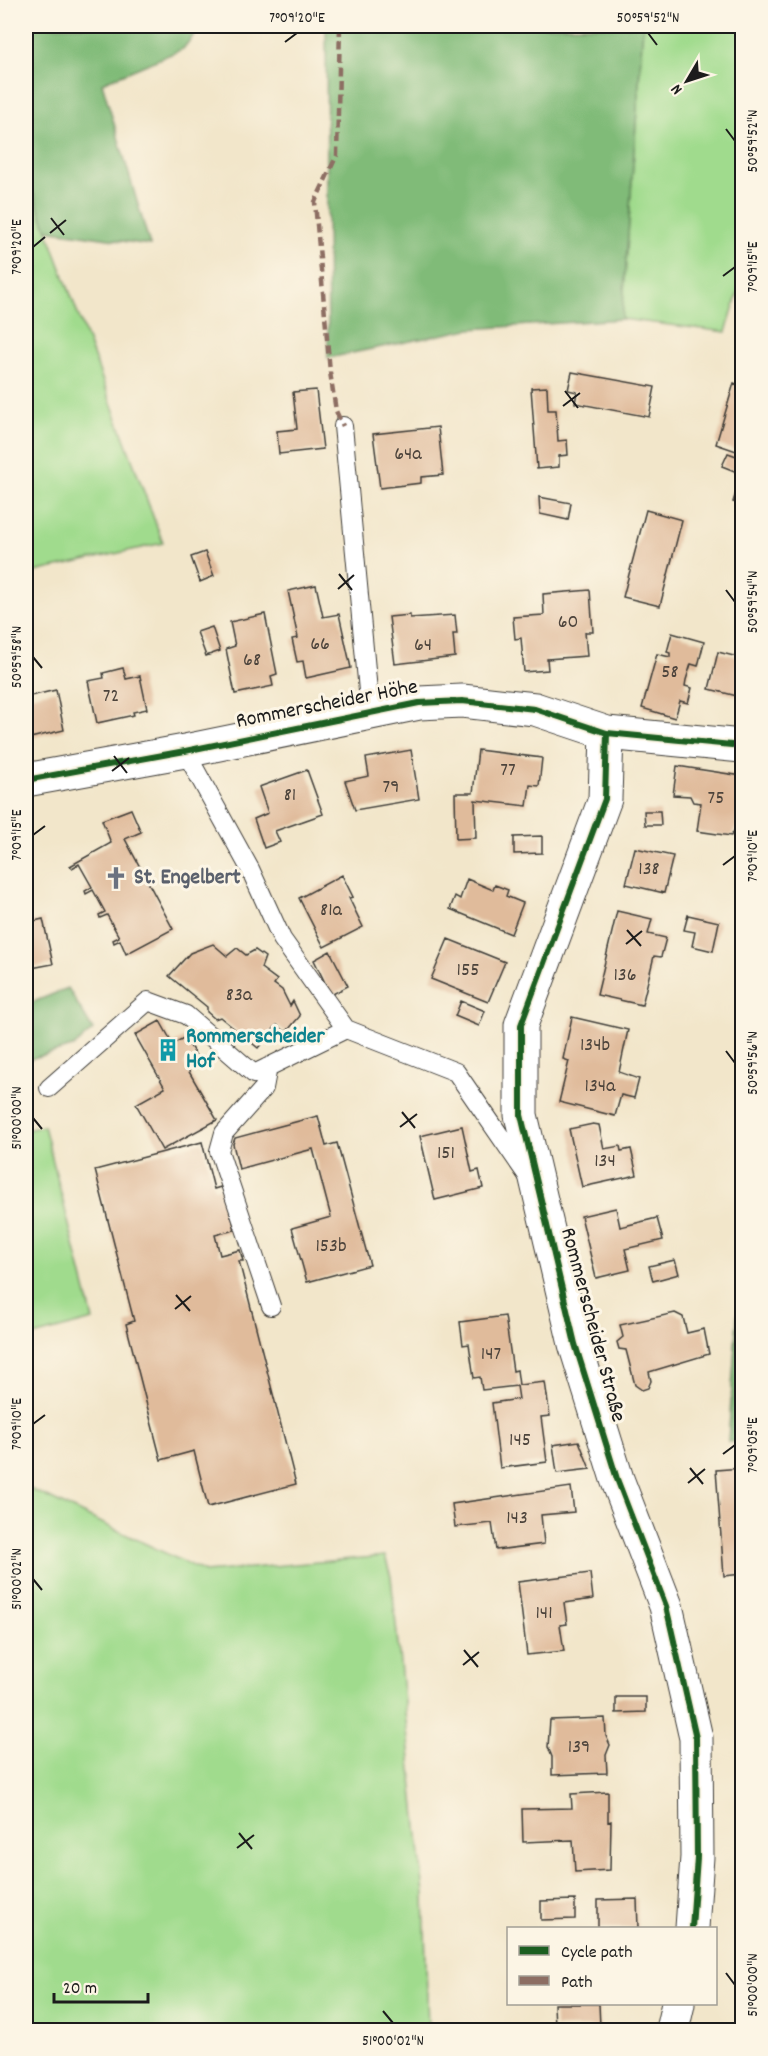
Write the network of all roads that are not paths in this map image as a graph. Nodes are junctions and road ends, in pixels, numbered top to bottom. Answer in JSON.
{"nodes":[{"id":1,"x":343,"y":426,"type":"dead end"},
{"id":2,"x":370,"y":712,"type":"junction"},
{"id":3,"x":607,"y":733,"type":"junction"},
{"id":4,"x":742,"y":746,"type":"edge"},
{"id":5,"x":185,"y":751,"type":"junction"},
{"id":6,"x":26,"y":780,"type":"edge"},
{"id":7,"x":346,"y":1029,"type":"junction"},
{"id":8,"x":268,"y":1067,"type":"junction"},
{"id":9,"x":50,"y":1088,"type":"dead end"},
{"id":10,"x":539,"y":1193,"type":"junction"},
{"id":11,"x":271,"y":1306,"type":"dead end"},
{"id":12,"x":692,"y":1927,"type":"edge"},
{"id":13,"x":678,"y":2005,"type":"edge"},
{"id":14,"x":672,"y":2031,"type":"edge"}],
"edges":[{"from":1,"to":2,"type":"lane"},
{"from":2,"to":3,"type":"street","name":"Rommerscheider Höhe"},
{"from":2,"to":5,"type":"street","name":"Rommerscheider Höhe"},
{"from":3,"to":4,"type":"street","name":"Rommerscheider Höhe"},
{"from":3,"to":10,"type":"street","name":"Rommerscheider Straße"},
{"from":5,"to":6,"type":"street","name":"Rommerscheider Höhe"},
{"from":5,"to":7,"type":"lane"},
{"from":7,"to":8,"type":"lane"},
{"from":7,"to":10,"type":"lane"},
{"from":8,"to":9,"type":"lane"},
{"from":8,"to":11,"type":"lane"},
{"from":10,"to":12,"type":"street","name":"Rommerscheider Straße"},
{"from":13,"to":14,"type":"street"}]}
